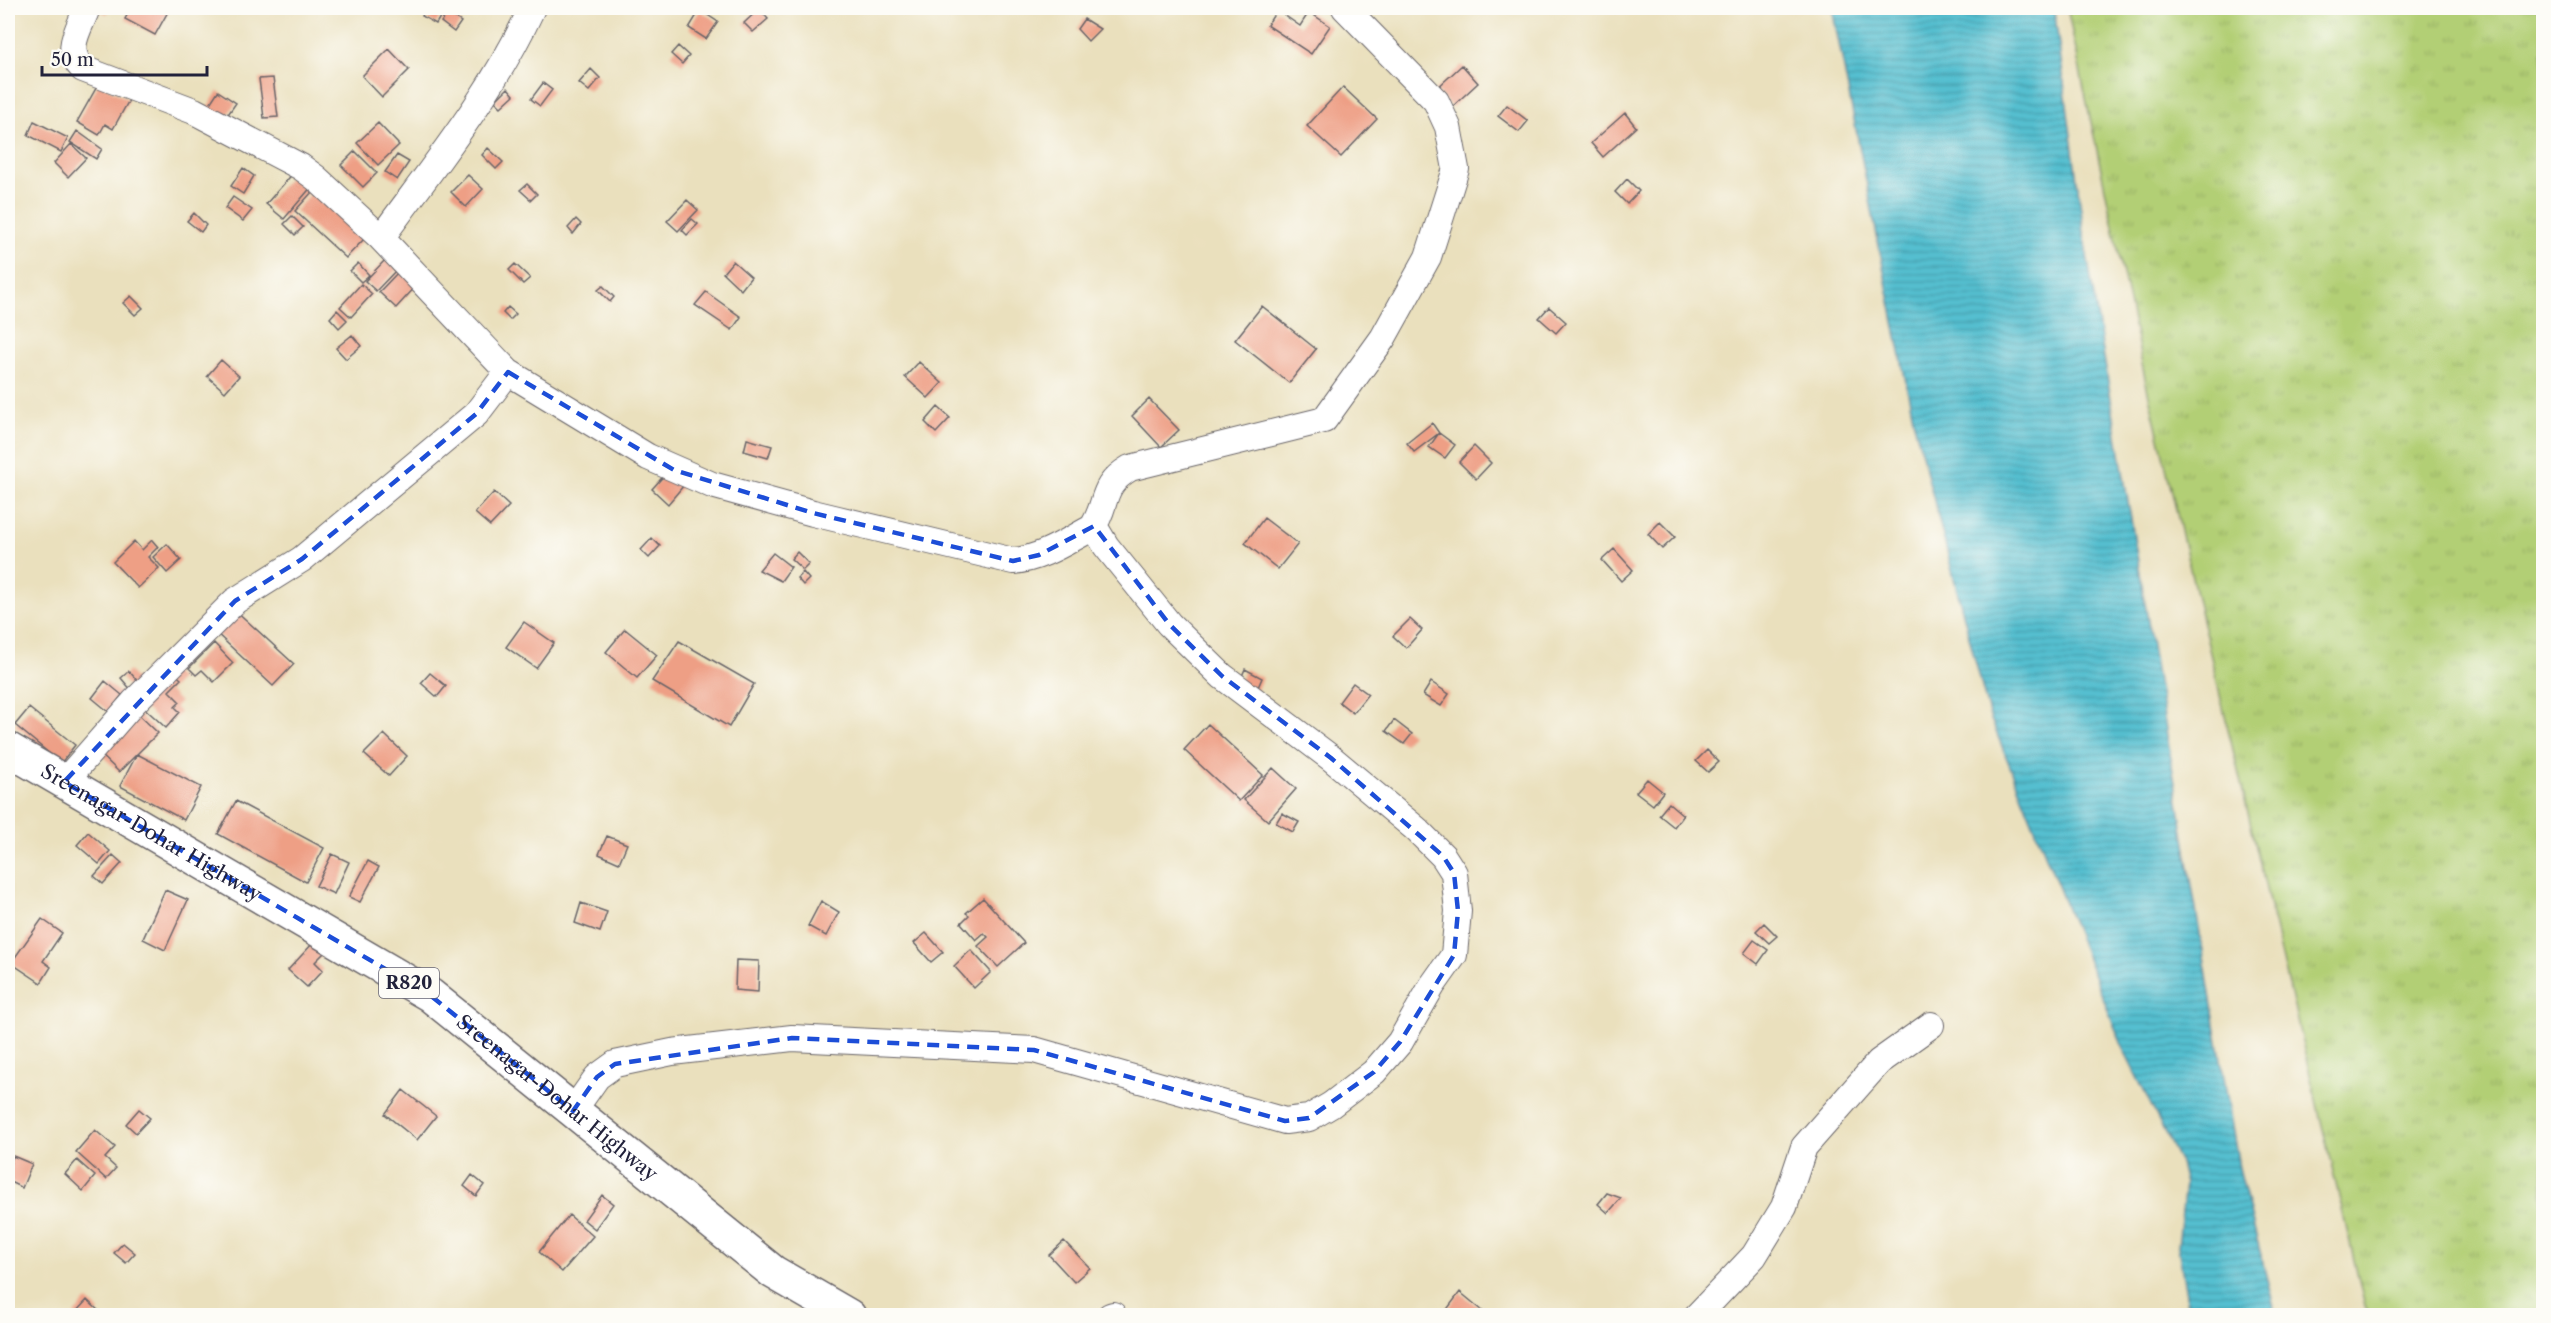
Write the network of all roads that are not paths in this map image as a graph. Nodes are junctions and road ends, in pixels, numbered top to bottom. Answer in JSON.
{"nodes":[{"id":1,"x":87,"y":8,"type":"edge"},
{"id":2,"x":532,"y":8,"type":"edge"},
{"id":3,"x":1345,"y":8,"type":"edge"},
{"id":4,"x":381,"y":238,"type":"junction"},
{"id":5,"x":508,"y":372,"type":"junction"},
{"id":6,"x":1094,"y":526,"type":"junction"},
{"id":7,"x":8,"y":749,"type":"edge"},
{"id":8,"x":64,"y":782,"type":"junction"},
{"id":9,"x":1931,"y":1025,"type":"dead end"},
{"id":10,"x":573,"y":1111,"type":"junction"},
{"id":11,"x":849,"y":1316,"type":"edge"},
{"id":12,"x":1697,"y":1316,"type":"edge"}],
"edges":[{"from":1,"to":4,"type":"street"},
{"from":2,"to":4,"type":"street"},
{"from":3,"to":6,"type":"street"},
{"from":4,"to":5,"type":"street"},
{"from":5,"to":6,"type":"street"},
{"from":5,"to":8,"type":"street"},
{"from":6,"to":10,"type":"street"},
{"from":7,"to":8,"type":"main road","name":"Sreenagar-Dohar Highway","number":"R820"},
{"from":8,"to":10,"type":"main road","name":"Sreenagar-Dohar Highway","number":"R820"},
{"from":9,"to":12,"type":"street"},
{"from":10,"to":11,"type":"main road","name":"Sreenagar-Dohar Highway","number":"R820"}]}
